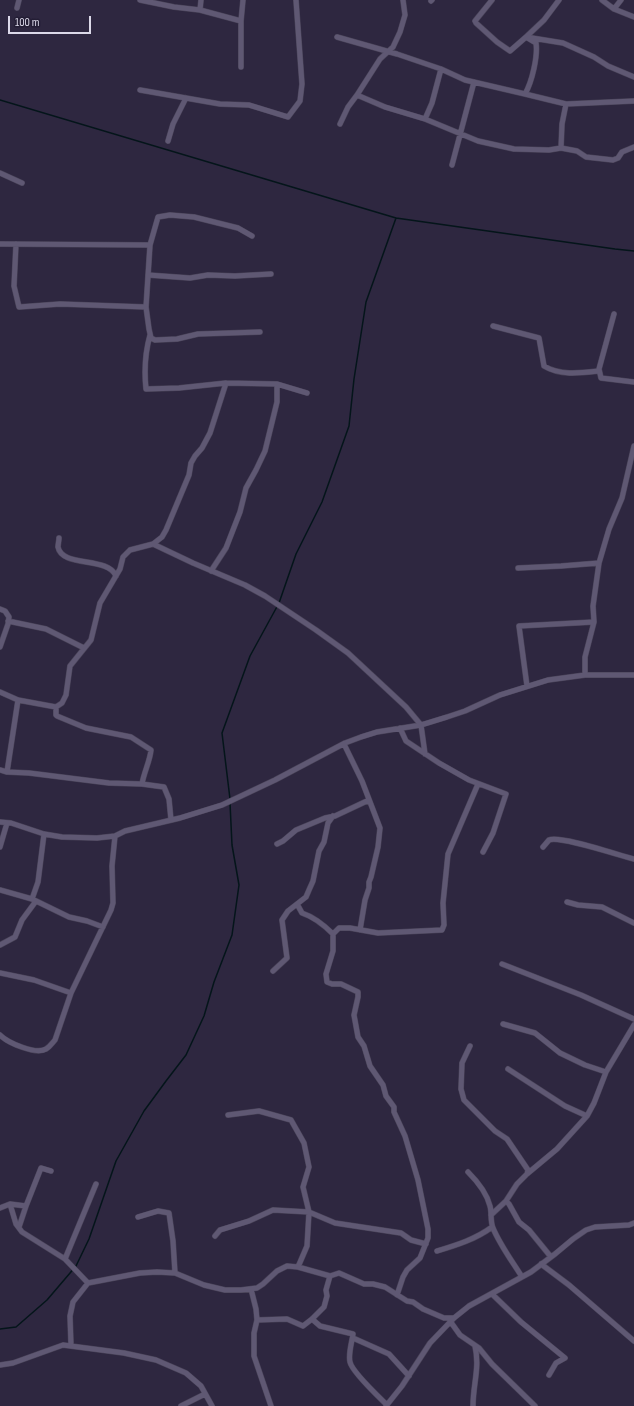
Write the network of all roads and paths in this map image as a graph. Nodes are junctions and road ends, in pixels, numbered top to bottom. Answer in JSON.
{"nodes":[{"id":1,"x":18,"y":0,"type":"edge"},
{"id":2,"x":140,"y":0,"type":"edge"},
{"id":3,"x":201,"y":0,"type":"edge"},
{"id":4,"x":243,"y":0,"type":"edge"},
{"id":5,"x":296,"y":0,"type":"edge"},
{"id":6,"x":404,"y":0,"type":"edge"},
{"id":7,"x":492,"y":0,"type":"edge"},
{"id":8,"x":602,"y":0,"type":"edge"},
{"id":9,"x":621,"y":0,"type":"edge"},
{"id":10,"x":555,"y":1,"type":"edge"},
{"id":11,"x":17,"y":8,"type":"dead end"},
{"id":12,"x":614,"y":9,"type":"junction"},
{"id":13,"x":200,"y":10,"type":"junction"},
{"id":14,"x":634,"y":17,"type":"edge"},
{"id":15,"x":241,"y":21,"type":"junction"},
{"id":16,"x":337,"y":37,"type":"dead end"},
{"id":17,"x":526,"y":37,"type":"junction"},
{"id":18,"x":389,"y":51,"type":"junction"},
{"id":19,"x":241,"y":68,"type":"dead end"},
{"id":20,"x":441,"y":69,"type":"junction"},
{"id":21,"x":634,"y":77,"type":"edge"},
{"id":22,"x":474,"y":82,"type":"junction"},
{"id":23,"x":140,"y":90,"type":"dead end"},
{"id":24,"x":525,"y":94,"type":"junction"},
{"id":25,"x":357,"y":95,"type":"junction"},
{"id":26,"x":186,"y":98,"type":"junction"},
{"id":27,"x":634,"y":101,"type":"edge"},
{"id":28,"x":566,"y":104,"type":"junction"},
{"id":29,"x":425,"y":118,"type":"junction"},
{"id":30,"x":340,"y":124,"type":"dead end"},
{"id":31,"x":461,"y":133,"type":"junction"},
{"id":32,"x":168,"y":141,"type":"dead end"},
{"id":33,"x":634,"y":147,"type":"edge"},
{"id":34,"x":561,"y":148,"type":"junction"},
{"id":35,"x":452,"y":165,"type":"dead end"},
{"id":36,"x":0,"y":172,"type":"edge"},
{"id":37,"x":22,"y":183,"type":"dead end"},
{"id":38,"x":252,"y":236,"type":"dead end"},
{"id":39,"x":0,"y":244,"type":"edge"},
{"id":40,"x":16,"y":244,"type":"junction"},
{"id":41,"x":150,"y":245,"type":"junction"},
{"id":42,"x":272,"y":274,"type":"dead end"},
{"id":43,"x":148,"y":275,"type":"junction"},
{"id":44,"x":146,"y":307,"type":"junction"},
{"id":45,"x":614,"y":314,"type":"dead end"},
{"id":46,"x":493,"y":326,"type":"dead end"},
{"id":47,"x":260,"y":332,"type":"dead end"},
{"id":48,"x":150,"y":334,"type":"junction"},
{"id":49,"x":599,"y":371,"type":"junction"},
{"id":50,"x":634,"y":382,"type":"edge"},
{"id":51,"x":226,"y":383,"type":"junction"},
{"id":52,"x":277,"y":384,"type":"junction"},
{"id":53,"x":307,"y":393,"type":"dead end"},
{"id":54,"x":634,"y":446,"type":"edge"},
{"id":55,"x":59,"y":538,"type":"dead end"},
{"id":56,"x":153,"y":544,"type":"junction"},
{"id":57,"x":599,"y":563,"type":"junction"},
{"id":58,"x":518,"y":568,"type":"dead end"},
{"id":59,"x":211,"y":571,"type":"junction"},
{"id":60,"x":116,"y":576,"type":"junction"},
{"id":61,"x":0,"y":609,"type":"edge"},
{"id":62,"x":8,"y":621,"type":"junction"},
{"id":63,"x":594,"y":622,"type":"junction"},
{"id":64,"x":0,"y":647,"type":"edge"},
{"id":65,"x":84,"y":648,"type":"junction"},
{"id":66,"x":585,"y":675,"type":"junction"},
{"id":67,"x":634,"y":675,"type":"edge"},
{"id":68,"x":527,"y":686,"type":"junction"},
{"id":69,"x":0,"y":692,"type":"edge"},
{"id":70,"x":18,"y":700,"type":"junction"},
{"id":71,"x":56,"y":707,"type":"junction"},
{"id":72,"x":421,"y":724,"type":"junction"},
{"id":73,"x":400,"y":728,"type":"junction"},
{"id":74,"x":344,"y":744,"type":"junction"},
{"id":75,"x":425,"y":754,"type":"junction"},
{"id":76,"x":0,"y":770,"type":"edge"},
{"id":77,"x":7,"y":772,"type":"junction"},
{"id":78,"x":142,"y":784,"type":"junction"},
{"id":79,"x":478,"y":784,"type":"junction"},
{"id":80,"x":369,"y":800,"type":"junction"},
{"id":81,"x":333,"y":816,"type":"junction"},
{"id":82,"x":171,"y":820,"type":"junction"},
{"id":83,"x":0,"y":822,"type":"edge"},
{"id":84,"x":7,"y":823,"type":"junction"},
{"id":85,"x":44,"y":834,"type":"junction"},
{"id":86,"x":115,"y":836,"type":"junction"},
{"id":87,"x":277,"y":844,"type":"dead end"},
{"id":88,"x":0,"y":847,"type":"edge"},
{"id":89,"x":543,"y":847,"type":"dead end"},
{"id":90,"x":483,"y":852,"type":"dead end"},
{"id":91,"x":634,"y":858,"type":"edge"},
{"id":92,"x":0,"y":890,"type":"edge"},
{"id":93,"x":34,"y":900,"type":"junction"},
{"id":94,"x":567,"y":902,"type":"dead end"},
{"id":95,"x":297,"y":904,"type":"junction"},
{"id":96,"x":634,"y":923,"type":"edge"},
{"id":97,"x":103,"y":926,"type":"junction"},
{"id":98,"x":360,"y":930,"type":"junction"},
{"id":99,"x":333,"y":934,"type":"junction"},
{"id":100,"x":0,"y":945,"type":"edge"},
{"id":101,"x":502,"y":964,"type":"dead end"},
{"id":102,"x":273,"y":971,"type":"dead end"},
{"id":103,"x":0,"y":973,"type":"edge"},
{"id":104,"x":71,"y":993,"type":"junction"},
{"id":105,"x":634,"y":1019,"type":"edge"},
{"id":106,"x":503,"y":1024,"type":"dead end"},
{"id":107,"x":634,"y":1025,"type":"edge"},
{"id":108,"x":0,"y":1035,"type":"edge"},
{"id":109,"x":470,"y":1046,"type":"dead end"},
{"id":110,"x":508,"y":1069,"type":"dead end"},
{"id":111,"x":606,"y":1072,"type":"junction"},
{"id":112,"x":228,"y":1115,"type":"dead end"},
{"id":113,"x":587,"y":1116,"type":"junction"},
{"id":114,"x":51,"y":1171,"type":"dead end"},
{"id":115,"x":468,"y":1172,"type":"dead end"},
{"id":116,"x":527,"y":1174,"type":"junction"},
{"id":117,"x":96,"y":1184,"type":"dead end"},
{"id":118,"x":506,"y":1201,"type":"junction"},
{"id":119,"x":10,"y":1204,"type":"junction"},
{"id":120,"x":26,"y":1206,"type":"junction"},
{"id":121,"x":0,"y":1208,"type":"edge"},
{"id":122,"x":309,"y":1212,"type":"junction"},
{"id":123,"x":492,"y":1215,"type":"junction"},
{"id":124,"x":138,"y":1217,"type":"dead end"},
{"id":125,"x":634,"y":1223,"type":"edge"},
{"id":126,"x":19,"y":1227,"type":"junction"},
{"id":127,"x":492,"y":1227,"type":"junction"},
{"id":128,"x":215,"y":1236,"type":"dead end"},
{"id":129,"x":426,"y":1244,"type":"junction"},
{"id":130,"x":437,"y":1251,"type":"dead end"},
{"id":131,"x":551,"y":1257,"type":"junction"},
{"id":132,"x":65,"y":1259,"type":"junction"},
{"id":133,"x":541,"y":1264,"type":"junction"},
{"id":134,"x":298,"y":1267,"type":"junction"},
{"id":135,"x":175,"y":1272,"type":"junction"},
{"id":136,"x":330,"y":1276,"type":"junction"},
{"id":137,"x":522,"y":1277,"type":"junction"},
{"id":138,"x":88,"y":1283,"type":"junction"},
{"id":139,"x":251,"y":1289,"type":"junction"},
{"id":140,"x":492,"y":1294,"type":"junction"},
{"id":141,"x":397,"y":1295,"type":"junction"},
{"id":142,"x":444,"y":1318,"type":"junction"},
{"id":143,"x":312,"y":1319,"type":"junction"},
{"id":144,"x":452,"y":1319,"type":"junction"},
{"id":145,"x":257,"y":1320,"type":"junction"},
{"id":146,"x":445,"y":1326,"type":"junction"},
{"id":147,"x":352,"y":1338,"type":"junction"},
{"id":148,"x":634,"y":1341,"type":"edge"},
{"id":149,"x":71,"y":1345,"type":"junction"},
{"id":150,"x":475,"y":1346,"type":"junction"},
{"id":151,"x":0,"y":1365,"type":"edge"},
{"id":152,"x":409,"y":1376,"type":"junction"},
{"id":153,"x":549,"y":1376,"type":"dead end"},
{"id":154,"x":205,"y":1394,"type":"junction"},
{"id":155,"x":181,"y":1406,"type":"edge"},
{"id":156,"x":212,"y":1406,"type":"edge"},
{"id":157,"x":271,"y":1406,"type":"edge"},
{"id":158,"x":386,"y":1406,"type":"edge"},
{"id":159,"x":472,"y":1406,"type":"edge"},
{"id":160,"x":535,"y":1406,"type":"edge"}],
"edges":[{"from":1,"to":11,"type":"street"},
{"from":2,"to":13,"type":"street"},
{"from":3,"to":13,"type":"street"},
{"from":4,"to":15,"type":"street"},
{"from":5,"to":26,"type":"street"},
{"from":6,"to":18,"type":"street"},
{"from":7,"to":17,"type":"street"},
{"from":8,"to":12,"type":"street"},
{"from":9,"to":12,"type":"street"},
{"from":10,"to":17,"type":"street"},
{"from":12,"to":14,"type":"street"},
{"from":13,"to":15,"type":"street"},
{"from":15,"to":19,"type":"street"},
{"from":16,"to":18,"type":"street"},
{"from":17,"to":21,"type":"street"},
{"from":17,"to":24,"type":"street"},
{"from":18,"to":20,"type":"street"},
{"from":18,"to":25,"type":"street"},
{"from":20,"to":22,"type":"street"},
{"from":20,"to":29,"type":"street"},
{"from":22,"to":24,"type":"street"},
{"from":22,"to":31,"type":"street"},
{"from":23,"to":26,"type":"street"},
{"from":24,"to":28,"type":"street"},
{"from":25,"to":29,"type":"street"},
{"from":25,"to":30,"type":"street"},
{"from":26,"to":32,"type":"street"},
{"from":27,"to":28,"type":"street"},
{"from":28,"to":34,"type":"street"},
{"from":29,"to":31,"type":"street"},
{"from":31,"to":34,"type":"street"},
{"from":31,"to":35,"type":"street"},
{"from":33,"to":34,"type":"street"},
{"from":36,"to":37,"type":"street"},
{"from":38,"to":41,"type":"street"},
{"from":39,"to":40,"type":"street"},
{"from":40,"to":41,"type":"street"},
{"from":40,"to":44,"type":"street"},
{"from":41,"to":43,"type":"street"},
{"from":42,"to":43,"type":"street"},
{"from":43,"to":44,"type":"street"},
{"from":44,"to":48,"type":"street"},
{"from":45,"to":49,"type":"street"},
{"from":46,"to":49,"type":"street"},
{"from":47,"to":48,"type":"street"},
{"from":48,"to":51,"type":"street"},
{"from":49,"to":50,"type":"street"},
{"from":51,"to":52,"type":"street"},
{"from":51,"to":56,"type":"street"},
{"from":52,"to":53,"type":"street"},
{"from":52,"to":59,"type":"street"},
{"from":54,"to":57,"type":"street"},
{"from":55,"to":60,"type":"street"},
{"from":56,"to":59,"type":"street"},
{"from":56,"to":60,"type":"street"},
{"from":57,"to":58,"type":"street"},
{"from":57,"to":63,"type":"street"},
{"from":59,"to":72,"type":"street"},
{"from":60,"to":65,"type":"street"},
{"from":61,"to":62,"type":"street"},
{"from":62,"to":64,"type":"street"},
{"from":62,"to":65,"type":"street"},
{"from":63,"to":66,"type":"street"},
{"from":63,"to":68,"type":"street"},
{"from":65,"to":71,"type":"street"},
{"from":66,"to":67,"type":"street"},
{"from":66,"to":68,"type":"street"},
{"from":68,"to":72,"type":"street"},
{"from":69,"to":70,"type":"street"},
{"from":70,"to":71,"type":"street"},
{"from":70,"to":77,"type":"street"},
{"from":71,"to":78,"type":"street"},
{"from":72,"to":73,"type":"street"},
{"from":72,"to":75,"type":"street"},
{"from":73,"to":74,"type":"street"},
{"from":73,"to":75,"type":"street"},
{"from":74,"to":80,"type":"street"},
{"from":74,"to":82,"type":"street"},
{"from":75,"to":79,"type":"street"},
{"from":76,"to":77,"type":"street"},
{"from":77,"to":78,"type":"street"},
{"from":78,"to":82,"type":"street"},
{"from":79,"to":90,"type":"street"},
{"from":79,"to":98,"type":"street"},
{"from":80,"to":81,"type":"street"},
{"from":80,"to":98,"type":"street"},
{"from":81,"to":87,"type":"street"},
{"from":81,"to":95,"type":"street"},
{"from":82,"to":86,"type":"street"},
{"from":83,"to":84,"type":"street"},
{"from":84,"to":85,"type":"street"},
{"from":84,"to":88,"type":"street"},
{"from":85,"to":86,"type":"street"},
{"from":85,"to":93,"type":"street"},
{"from":86,"to":97,"type":"street"},
{"from":89,"to":91,"type":"street"},
{"from":92,"to":93,"type":"street"},
{"from":93,"to":97,"type":"street"},
{"from":93,"to":100,"type":"street"},
{"from":94,"to":96,"type":"street"},
{"from":95,"to":99,"type":"street"},
{"from":95,"to":102,"type":"street"},
{"from":97,"to":104,"type":"street"},
{"from":98,"to":99,"type":"street"},
{"from":99,"to":129,"type":"street"},
{"from":101,"to":105,"type":"street"},
{"from":103,"to":104,"type":"street"},
{"from":104,"to":108,"type":"street"},
{"from":106,"to":111,"type":"street"},
{"from":107,"to":111,"type":"street"},
{"from":109,"to":116,"type":"street"},
{"from":110,"to":113,"type":"street"},
{"from":111,"to":113,"type":"street"},
{"from":112,"to":122,"type":"street"},
{"from":113,"to":116,"type":"street"},
{"from":114,"to":120,"type":"street"},
{"from":115,"to":123,"type":"street"},
{"from":116,"to":118,"type":"street"},
{"from":117,"to":132,"type":"street"},
{"from":118,"to":123,"type":"street"},
{"from":118,"to":131,"type":"street"},
{"from":119,"to":120,"type":"street"},
{"from":119,"to":121,"type":"street"},
{"from":119,"to":126,"type":"street"},
{"from":120,"to":126,"type":"street"},
{"from":122,"to":128,"type":"street"},
{"from":122,"to":129,"type":"street"},
{"from":122,"to":134,"type":"street"},
{"from":123,"to":127,"type":"street"},
{"from":124,"to":135,"type":"street"},
{"from":125,"to":131,"type":"street"},
{"from":126,"to":132,"type":"street"},
{"from":127,"to":130,"type":"street"},
{"from":127,"to":137,"type":"street"},
{"from":129,"to":141,"type":"street"},
{"from":131,"to":133,"type":"street"},
{"from":132,"to":138,"type":"street"},
{"from":133,"to":137,"type":"street"},
{"from":133,"to":148,"type":"street"},
{"from":134,"to":136,"type":"street"},
{"from":134,"to":139,"type":"street"},
{"from":135,"to":138,"type":"street"},
{"from":135,"to":139,"type":"street"},
{"from":136,"to":141,"type":"street"},
{"from":136,"to":143,"type":"street"},
{"from":137,"to":140,"type":"street"},
{"from":138,"to":149,"type":"street"},
{"from":139,"to":145,"type":"street"},
{"from":140,"to":144,"type":"street"},
{"from":140,"to":153,"type":"street"},
{"from":141,"to":142,"type":"street"},
{"from":142,"to":144,"type":"street"},
{"from":142,"to":146,"type":"street"},
{"from":143,"to":145,"type":"street"},
{"from":143,"to":147,"type":"street"},
{"from":144,"to":146,"type":"street"},
{"from":144,"to":150,"type":"street"},
{"from":145,"to":157,"type":"street"},
{"from":146,"to":152,"type":"street"},
{"from":147,"to":152,"type":"street"},
{"from":147,"to":158,"type":"street"},
{"from":149,"to":151,"type":"street"},
{"from":149,"to":154,"type":"street"},
{"from":150,"to":159,"type":"street"},
{"from":150,"to":160,"type":"street"},
{"from":152,"to":158,"type":"street"},
{"from":154,"to":155,"type":"street"},
{"from":154,"to":156,"type":"street"}]}
